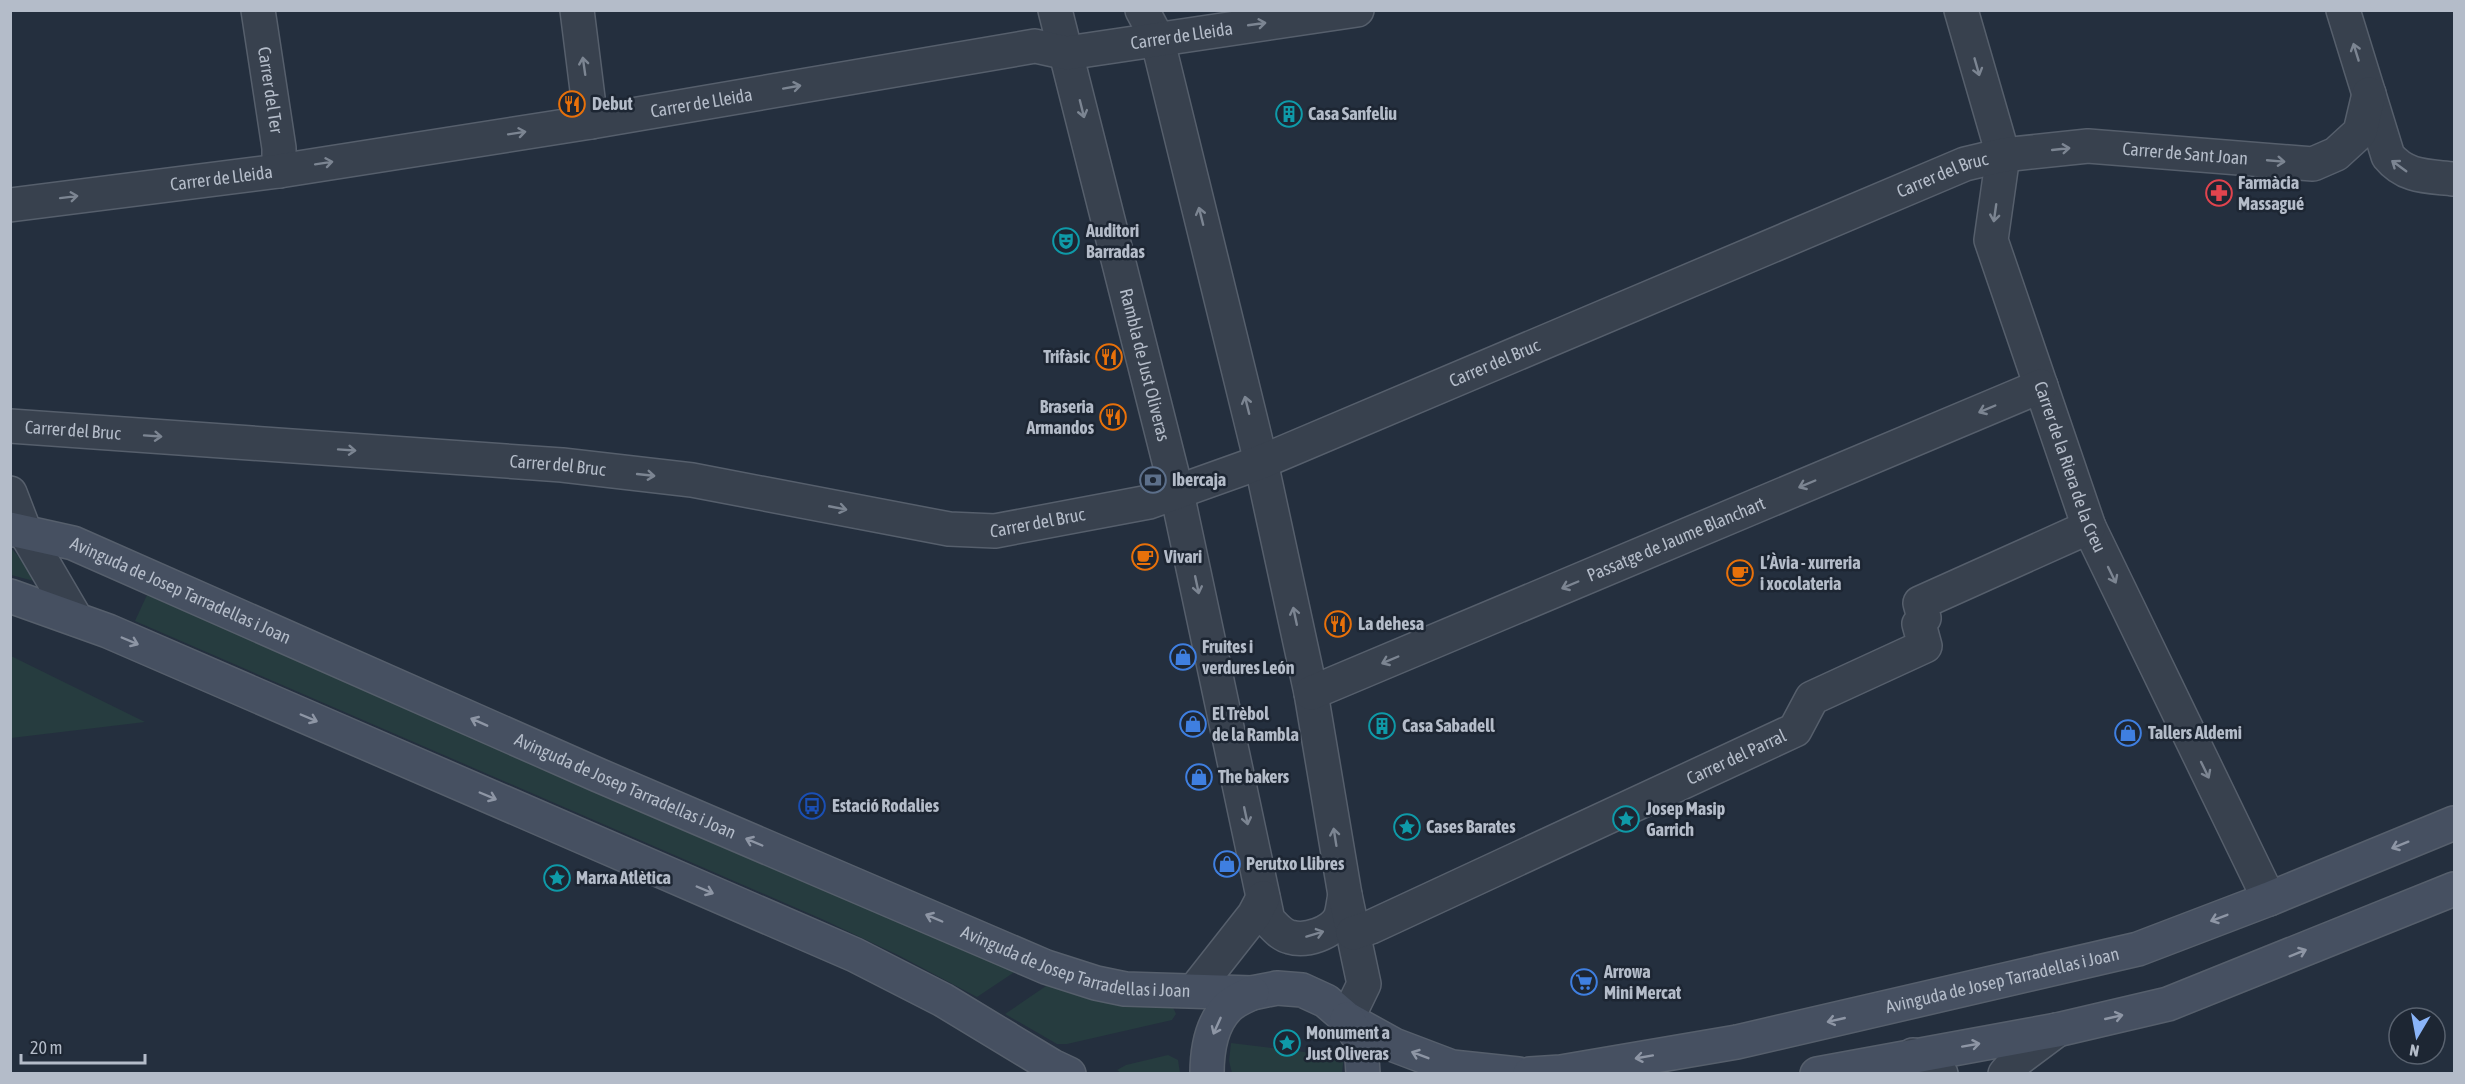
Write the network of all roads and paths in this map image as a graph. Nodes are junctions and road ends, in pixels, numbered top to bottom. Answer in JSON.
{"nodes":[{"id":1,"x":258,"y":10,"type":"edge"},
{"id":2,"x":577,"y":10,"type":"edge"},
{"id":3,"x":1055,"y":10,"type":"edge"},
{"id":4,"x":1357,"y":10,"type":"edge"},
{"id":5,"x":1961,"y":10,"type":"edge"},
{"id":6,"x":2343,"y":10,"type":"edge"},
{"id":7,"x":1150,"y":24,"type":"edge"},
{"id":8,"x":1067,"y":53,"type":"junction"},
{"id":9,"x":2369,"y":94,"type":"junction"},
{"id":10,"x":591,"y":122,"type":"junction"},
{"id":11,"x":2003,"y":155,"type":"junction"},
{"id":12,"x":279,"y":171,"type":"junction"},
{"id":13,"x":2454,"y":179,"type":"edge"},
{"id":14,"x":10,"y":205,"type":"edge"},
{"id":15,"x":2041,"y":386,"type":"junction"},
{"id":16,"x":10,"y":426,"type":"edge"},
{"id":17,"x":1261,"y":462,"type":"junction"},
{"id":18,"x":10,"y":493,"type":"edge"},
{"id":19,"x":1177,"y":493,"type":"junction"},
{"id":20,"x":2089,"y":527,"type":"junction"},
{"id":21,"x":18,"y":530,"type":"edge"},
{"id":22,"x":10,"y":596,"type":"edge"},
{"id":23,"x":76,"y":619,"type":"junction"},
{"id":24,"x":1311,"y":693,"type":"junction"},
{"id":25,"x":2454,"y":823,"type":"edge"},
{"id":26,"x":2454,"y":888,"type":"edge"},
{"id":27,"x":1345,"y":895,"type":"junction"},
{"id":28,"x":1263,"y":898,"type":"junction"},
{"id":29,"x":2269,"y":899,"type":"junction"},
{"id":30,"x":1357,"y":931,"type":"junction"},
{"id":31,"x":1195,"y":990,"type":"junction"},
{"id":32,"x":1252,"y":993,"type":"junction"},
{"id":33,"x":1347,"y":1019,"type":"junction"},
{"id":34,"x":2057,"y":1030,"type":"junction"},
{"id":35,"x":1913,"y":1055,"type":"junction"},
{"id":36,"x":1069,"y":1074,"type":"edge"},
{"id":37,"x":1207,"y":1074,"type":"edge"},
{"id":38,"x":1363,"y":1074,"type":"edge"},
{"id":39,"x":1518,"y":1074,"type":"edge"},
{"id":40,"x":1530,"y":1074,"type":"edge"},
{"id":41,"x":1818,"y":1074,"type":"edge"},
{"id":42,"x":1941,"y":1074,"type":"edge"},
{"id":43,"x":2006,"y":1074,"type":"edge"}],
"edges":[{"from":1,"to":12,"type":"street","name":"Carrer del Ter"},
{"from":10,"to":2,"type":"street","one_way":true},
{"from":3,"to":8,"type":"street","name":"Rambla de Just Oliveras"},
{"from":7,"to":4,"type":"street","name":"Carrer de Lleida","one_way":true},
{"from":5,"to":11,"type":"street","name":"Carrer de la Riera de la Creu","one_way":true},
{"from":9,"to":6,"type":"street","one_way":true},
{"from":7,"to":8,"type":"street","name":"Carrer de Lleida"},
{"from":17,"to":7,"type":"street","name":"Rambla de Just Oliveras","one_way":true},
{"from":10,"to":8,"type":"street","name":"Carrer de Lleida","one_way":true},
{"from":8,"to":19,"type":"street","name":"Rambla de Just Oliveras","one_way":true},
{"from":11,"to":9,"type":"street","name":"Carrer de Sant Joan","one_way":true},
{"from":13,"to":9,"type":"street","one_way":true},
{"from":12,"to":10,"type":"street","name":"Carrer de Lleida","one_way":true},
{"from":11,"to":15,"type":"street","name":"Carrer de la Riera de la Creu","one_way":true},
{"from":11,"to":17,"type":"street","name":"Carrer del Bruc"},
{"from":14,"to":12,"type":"street","name":"Carrer de Lleida","one_way":true},
{"from":15,"to":20,"type":"street","name":"Carrer de la Riera de la Creu"},
{"from":15,"to":24,"type":"street","name":"Passatge de Jaume Blanchart","one_way":true},
{"from":16,"to":19,"type":"street","name":"Carrer del Bruc","one_way":true},
{"from":17,"to":19,"type":"street","name":"Carrer del Bruc"},
{"from":24,"to":17,"type":"street","name":"Rambla de Just Oliveras","one_way":true},
{"from":18,"to":21,"type":"street"},
{"from":19,"to":28,"type":"street","name":"Rambla de Just Oliveras","one_way":true},
{"from":20,"to":29,"type":"street","name":"Carrer de la Riera de la Creu","one_way":true},
{"from":20,"to":30,"type":"street","name":"Carrer del Parral"},
{"from":21,"to":23,"type":"street"},
{"from":31,"to":21,"type":"street","name":"Avinguda de Josep Tarradellas i Joan","one_way":true},
{"from":22,"to":23,"type":"street"},
{"from":23,"to":36,"type":"street","one_way":true},
{"from":27,"to":24,"type":"street","name":"Rambla de Just Oliveras","one_way":true},
{"from":25,"to":29,"type":"street","name":"Avinguda de Josep Tarradellas i Joan","one_way":true},
{"from":34,"to":26,"type":"street","one_way":true},
{"from":28,"to":27,"type":"street","name":"Rambla de Just Oliveras","one_way":true},
{"from":27,"to":30,"type":"street","name":"Rambla de Just Oliveras"},
{"from":28,"to":31,"type":"street"},
{"from":29,"to":40,"type":"street","name":"Avinguda de Josep Tarradellas i Joan","one_way":true},
{"from":30,"to":33,"type":"street","name":"Rambla de Just Oliveras"},
{"from":31,"to":32,"type":"street","name":"Avinguda de Josep Tarradellas i Joan"},
{"from":32,"to":33,"type":"street","name":"Avinguda de Josep Tarradellas i Joan"},
{"from":32,"to":37,"type":"street","name":"Avinguda de Josep Tarradellas i Joan","one_way":true},
{"from":33,"to":38,"type":"street","name":"Avinguda de Josep Tarradellas i Joan"},
{"from":39,"to":33,"type":"street","name":"Avinguda de Josep Tarradellas i Joan","one_way":true},
{"from":35,"to":34,"type":"street","one_way":true},
{"from":34,"to":43,"type":"street"},
{"from":35,"to":41,"type":"street"},
{"from":35,"to":42,"type":"street"}]}
